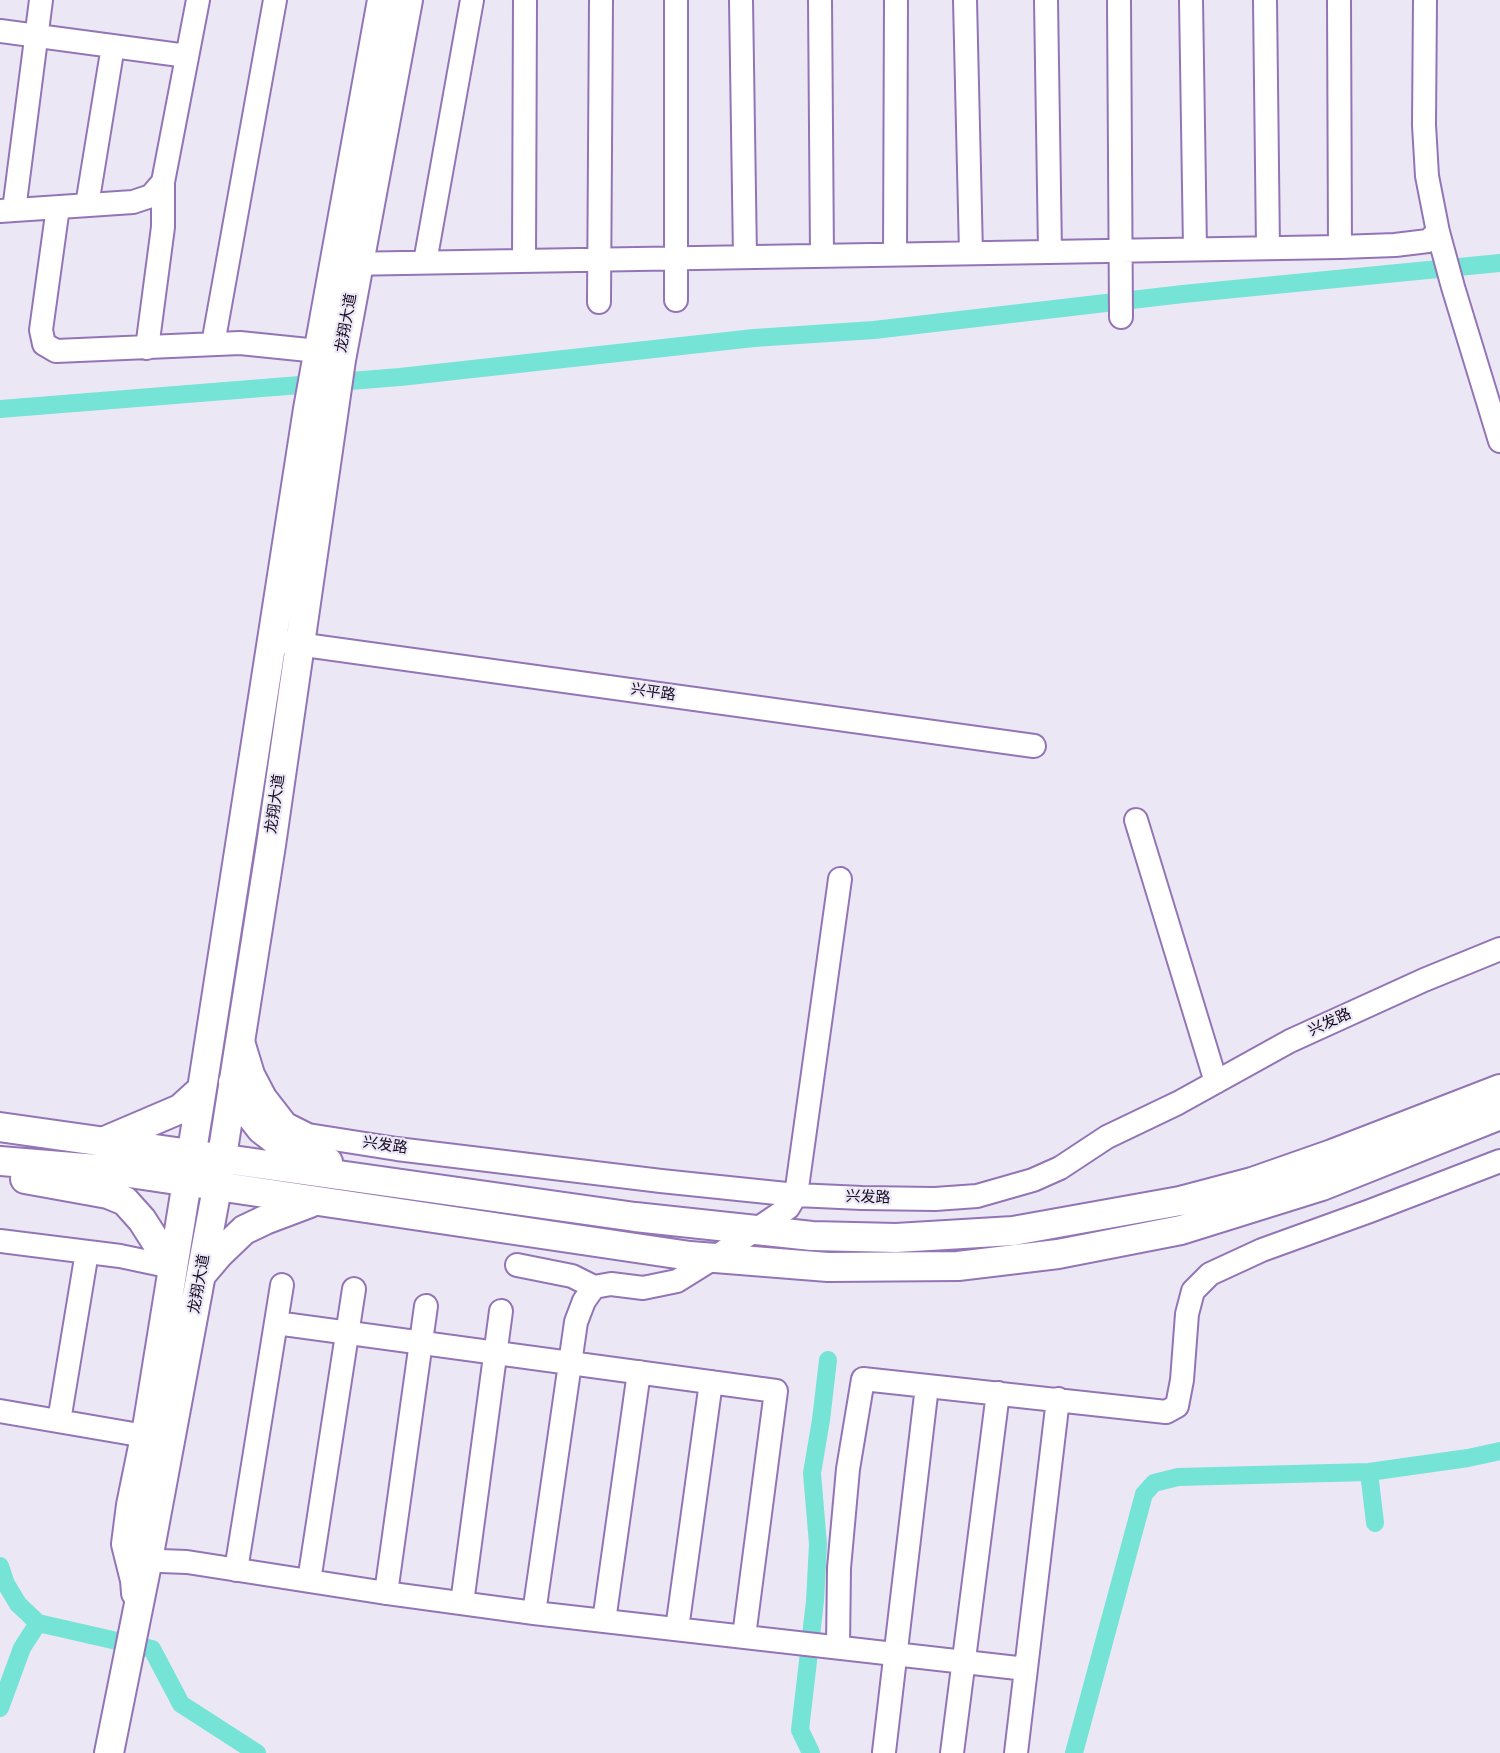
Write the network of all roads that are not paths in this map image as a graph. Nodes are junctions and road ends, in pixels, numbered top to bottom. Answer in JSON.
{"nodes":[{"id":1,"x":40,"y":0,"type":"edge"},
{"id":2,"x":198,"y":0,"type":"edge"},
{"id":3,"x":275,"y":0,"type":"edge"},
{"id":4,"x":382,"y":0,"type":"edge"},
{"id":5,"x":408,"y":0,"type":"edge"},
{"id":6,"x":472,"y":0,"type":"edge"},
{"id":7,"x":525,"y":0,"type":"edge"},
{"id":8,"x":601,"y":0,"type":"edge"},
{"id":9,"x":676,"y":0,"type":"edge"},
{"id":10,"x":741,"y":0,"type":"edge"},
{"id":11,"x":820,"y":0,"type":"edge"},
{"id":12,"x":896,"y":0,"type":"edge"},
{"id":13,"x":965,"y":0,"type":"edge"},
{"id":14,"x":1046,"y":0,"type":"edge"},
{"id":15,"x":1119,"y":0,"type":"edge"},
{"id":16,"x":1191,"y":0,"type":"edge"},
{"id":17,"x":1265,"y":0,"type":"edge"},
{"id":18,"x":1339,"y":0,"type":"edge"},
{"id":19,"x":1425,"y":0,"type":"edge"},
{"id":20,"x":0,"y":31,"type":"edge"},
{"id":21,"x":36,"y":36,"type":"junction"},
{"id":22,"x":113,"y":46,"type":"junction"},
{"id":23,"x":187,"y":56,"type":"junction"},
{"id":24,"x":162,"y":183,"type":"junction"},
{"id":25,"x":87,"y":205,"type":"junction"},
{"id":26,"x":58,"y":207,"type":"junction"},
{"id":27,"x":7,"y":210,"type":"edge"},
{"id":28,"x":1441,"y":241,"type":"junction"},
{"id":29,"x":1340,"y":247,"type":"junction"},
{"id":30,"x":1268,"y":248,"type":"junction"},
{"id":31,"x":1195,"y":249,"type":"junction"},
{"id":32,"x":1120,"y":250,"type":"junction"},
{"id":33,"x":1050,"y":252,"type":"junction"},
{"id":34,"x":971,"y":253,"type":"junction"},
{"id":35,"x":895,"y":254,"type":"junction"},
{"id":36,"x":822,"y":255,"type":"junction"},
{"id":37,"x":745,"y":257,"type":"junction"},
{"id":38,"x":676,"y":258,"type":"junction"},
{"id":39,"x":599,"y":259,"type":"junction"},
{"id":40,"x":524,"y":260,"type":"junction"},
{"id":41,"x":425,"y":262,"type":"junction"},
{"id":42,"x":346,"y":264,"type":"junction"},
{"id":43,"x":676,"y":300,"type":"dead end"},
{"id":44,"x":599,"y":302,"type":"dead end"},
{"id":45,"x":1121,"y":317,"type":"dead end"},
{"id":46,"x":213,"y":344,"type":"junction"},
{"id":47,"x":147,"y":348,"type":"junction"},
{"id":48,"x":324,"y":359,"type":"junction"},
{"id":49,"x":321,"y":406,"type":"junction"},
{"id":50,"x":1500,"y":441,"type":"edge"},
{"id":51,"x":272,"y":640,"type":"junction"},
{"id":52,"x":300,"y":644,"type":"junction"},
{"id":53,"x":1034,"y":746,"type":"dead end"},
{"id":54,"x":1136,"y":820,"type":"dead end"},
{"id":55,"x":840,"y":879,"type":"dead end"},
{"id":56,"x":1500,"y":949,"type":"edge"},
{"id":57,"x":241,"y":1035,"type":"junction"},
{"id":58,"x":233,"y":1082,"type":"junction"},
{"id":59,"x":1216,"y":1082,"type":"junction"},
{"id":60,"x":202,"y":1089,"type":"junction"},
{"id":61,"x":1500,"y":1089,"type":"edge"},
{"id":62,"x":1500,"y":1115,"type":"edge"},
{"id":63,"x":0,"y":1127,"type":"edge"},
{"id":64,"x":105,"y":1141,"type":"junction"},
{"id":65,"x":192,"y":1154,"type":"junction"},
{"id":66,"x":220,"y":1160,"type":"junction"},
{"id":67,"x":0,"y":1161,"type":"edge"},
{"id":68,"x":1500,"y":1161,"type":"edge"},
{"id":69,"x":0,"y":1173,"type":"edge"},
{"id":70,"x":187,"y":1182,"type":"junction"},
{"id":71,"x":217,"y":1188,"type":"junction"},
{"id":72,"x":455,"y":1193,"type":"junction"},
{"id":73,"x":796,"y":1195,"type":"junction"},
{"id":74,"x":312,"y":1202,"type":"junction"},
{"id":75,"x":756,"y":1230,"type":"junction"},
{"id":76,"x":0,"y":1241,"type":"edge"},
{"id":77,"x":87,"y":1252,"type":"junction"},
{"id":78,"x":714,"y":1258,"type":"junction"},
{"id":79,"x":517,"y":1265,"type":"dead end"},
{"id":80,"x":172,"y":1267,"type":"junction"},
{"id":81,"x":202,"y":1274,"type":"junction"},
{"id":82,"x":282,"y":1285,"type":"dead end"},
{"id":83,"x":594,"y":1287,"type":"junction"},
{"id":84,"x":354,"y":1288,"type":"dead end"},
{"id":85,"x":426,"y":1306,"type":"dead end"},
{"id":86,"x":501,"y":1311,"type":"dead end"},
{"id":87,"x":276,"y":1323,"type":"junction"},
{"id":88,"x":347,"y":1332,"type":"junction"},
{"id":89,"x":421,"y":1342,"type":"junction"},
{"id":90,"x":495,"y":1353,"type":"junction"},
{"id":91,"x":571,"y":1363,"type":"junction"},
{"id":92,"x":639,"y":1372,"type":"junction"},
{"id":93,"x":711,"y":1382,"type":"junction"},
{"id":94,"x":927,"y":1386,"type":"junction"},
{"id":95,"x":998,"y":1393,"type":"junction"},
{"id":96,"x":1058,"y":1399,"type":"junction"},
{"id":97,"x":0,"y":1410,"type":"edge"},
{"id":98,"x":59,"y":1421,"type":"junction"},
{"id":99,"x":145,"y":1436,"type":"junction"},
{"id":100,"x":138,"y":1560,"type":"junction"},
{"id":101,"x":236,"y":1570,"type":"junction"},
{"id":102,"x":309,"y":1581,"type":"junction"},
{"id":103,"x":386,"y":1593,"type":"junction"},
{"id":104,"x":462,"y":1603,"type":"junction"},
{"id":105,"x":534,"y":1613,"type":"junction"},
{"id":106,"x":604,"y":1621,"type":"junction"},
{"id":107,"x":676,"y":1629,"type":"junction"},
{"id":108,"x":744,"y":1636,"type":"junction"},
{"id":109,"x":834,"y":1646,"type":"junction"},
{"id":110,"x":895,"y":1654,"type":"junction"},
{"id":111,"x":963,"y":1662,"type":"junction"},
{"id":112,"x":1026,"y":1669,"type":"junction"},
{"id":113,"x":884,"y":1752,"type":"edge"},
{"id":114,"x":109,"y":1753,"type":"edge"},
{"id":115,"x":952,"y":1753,"type":"edge"},
{"id":116,"x":1016,"y":1753,"type":"edge"}],
"edges":[{"from":1,"to":21,"type":"street"},
{"from":2,"to":23,"type":"street"},
{"from":3,"to":46,"type":"street"},
{"from":4,"to":42,"type":"main road","name":"龙翔大道"},
{"from":5,"to":42,"type":"main road","name":"龙翔大道"},
{"from":6,"to":41,"type":"street"},
{"from":7,"to":40,"type":"street"},
{"from":8,"to":39,"type":"street"},
{"from":9,"to":38,"type":"street"},
{"from":10,"to":37,"type":"street"},
{"from":11,"to":36,"type":"street"},
{"from":12,"to":35,"type":"street"},
{"from":13,"to":34,"type":"street"},
{"from":14,"to":33,"type":"street"},
{"from":15,"to":32,"type":"street"},
{"from":16,"to":31,"type":"street"},
{"from":17,"to":30,"type":"street"},
{"from":18,"to":29,"type":"street"},
{"from":19,"to":28,"type":"street"},
{"from":20,"to":21,"type":"street"},
{"from":21,"to":22,"type":"street"},
{"from":21,"to":27,"type":"street"},
{"from":22,"to":23,"type":"street"},
{"from":22,"to":25,"type":"street"},
{"from":23,"to":24,"type":"street"},
{"from":24,"to":25,"type":"street"},
{"from":24,"to":47,"type":"street"},
{"from":25,"to":26,"type":"street"},
{"from":26,"to":27,"type":"street"},
{"from":26,"to":47,"type":"street"},
{"from":28,"to":29,"type":"street"},
{"from":28,"to":50,"type":"street"},
{"from":29,"to":30,"type":"street"},
{"from":30,"to":31,"type":"street"},
{"from":31,"to":32,"type":"street"},
{"from":32,"to":33,"type":"street"},
{"from":32,"to":45,"type":"street"},
{"from":33,"to":34,"type":"street"},
{"from":34,"to":35,"type":"street"},
{"from":35,"to":36,"type":"street"},
{"from":36,"to":37,"type":"street"},
{"from":37,"to":38,"type":"street"},
{"from":38,"to":39,"type":"street"},
{"from":38,"to":43,"type":"street"},
{"from":39,"to":40,"type":"street"},
{"from":39,"to":44,"type":"street"},
{"from":40,"to":41,"type":"street"},
{"from":41,"to":42,"type":"street"},
{"from":42,"to":48,"type":"main road","name":"龙翔大道"},
{"from":46,"to":47,"type":"street"},
{"from":46,"to":48,"type":"street"},
{"from":48,"to":49,"type":"main road","name":"龙翔大道"},
{"from":49,"to":51,"type":"main road","name":"龙翔大道"},
{"from":49,"to":52,"type":"main road","name":"龙翔大道"},
{"from":51,"to":52,"type":"street","name":"兴平路"},
{"from":51,"to":60,"type":"main road","name":"龙翔大道"},
{"from":52,"to":53,"type":"street","name":"兴平路"},
{"from":52,"to":57,"type":"main road","name":"龙翔大道"},
{"from":54,"to":59,"type":"street"},
{"from":55,"to":73,"type":"street"},
{"from":56,"to":59,"type":"street","name":"兴发路"},
{"from":57,"to":58,"type":"main road","name":"龙翔大道"},
{"from":57,"to":73,"type":"street","name":"兴发路"},
{"from":58,"to":66,"type":"main road","name":"龙翔大道"},
{"from":58,"to":72,"type":"main road"},
{"from":59,"to":73,"type":"street","name":"兴发路"},
{"from":60,"to":64,"type":"main road"},
{"from":60,"to":65,"type":"main road","name":"龙翔大道"},
{"from":61,"to":75,"type":"main road"},
{"from":62,"to":78,"type":"main road"},
{"from":63,"to":64,"type":"main road"},
{"from":64,"to":65,"type":"main road"},
{"from":65,"to":66,"type":"main road"},
{"from":65,"to":70,"type":"main road","name":"龙翔大道"},
{"from":66,"to":71,"type":"main road","name":"龙翔大道"},
{"from":66,"to":72,"type":"main road"},
{"from":67,"to":70,"type":"main road"},
{"from":68,"to":96,"type":"street"},
{"from":69,"to":80,"type":"main road"},
{"from":70,"to":71,"type":"main road"},
{"from":70,"to":80,"type":"main road","name":"龙翔大道"},
{"from":71,"to":74,"type":"main road"},
{"from":71,"to":81,"type":"main road","name":"龙翔大道"},
{"from":72,"to":75,"type":"main road"},
{"from":73,"to":75,"type":"street"},
{"from":74,"to":78,"type":"main road"},
{"from":74,"to":81,"type":"main road"},
{"from":75,"to":78,"type":"street"},
{"from":76,"to":77,"type":"street"},
{"from":77,"to":80,"type":"street"},
{"from":77,"to":98,"type":"street"},
{"from":78,"to":83,"type":"street"},
{"from":79,"to":83,"type":"street"},
{"from":80,"to":99,"type":"main road","name":"龙翔大道"},
{"from":81,"to":100,"type":"main road","name":"龙翔大道"},
{"from":82,"to":87,"type":"street"},
{"from":83,"to":91,"type":"street"},
{"from":84,"to":88,"type":"street"},
{"from":85,"to":89,"type":"street"},
{"from":86,"to":90,"type":"street"},
{"from":87,"to":88,"type":"street"},
{"from":87,"to":101,"type":"street"},
{"from":88,"to":89,"type":"street"},
{"from":88,"to":102,"type":"street"},
{"from":89,"to":90,"type":"street"},
{"from":89,"to":103,"type":"street"},
{"from":90,"to":91,"type":"street"},
{"from":90,"to":104,"type":"street"},
{"from":91,"to":92,"type":"street"},
{"from":91,"to":105,"type":"street"},
{"from":92,"to":93,"type":"street"},
{"from":92,"to":106,"type":"street"},
{"from":93,"to":107,"type":"street"},
{"from":93,"to":108,"type":"street"},
{"from":94,"to":95,"type":"street"},
{"from":94,"to":109,"type":"street"},
{"from":94,"to":110,"type":"street"},
{"from":95,"to":96,"type":"street"},
{"from":95,"to":111,"type":"street"},
{"from":96,"to":112,"type":"street"},
{"from":97,"to":98,"type":"street"},
{"from":98,"to":99,"type":"street"},
{"from":99,"to":100,"type":"main road","name":"龙翔大道"},
{"from":100,"to":101,"type":"street"},
{"from":100,"to":114,"type":"main road","name":"龙翔大道"},
{"from":101,"to":102,"type":"street"},
{"from":102,"to":103,"type":"street"},
{"from":103,"to":104,"type":"street"},
{"from":104,"to":105,"type":"street"},
{"from":105,"to":106,"type":"street"},
{"from":106,"to":107,"type":"street"},
{"from":107,"to":108,"type":"street"},
{"from":108,"to":109,"type":"street"},
{"from":109,"to":110,"type":"street"},
{"from":110,"to":111,"type":"street"},
{"from":110,"to":113,"type":"street"},
{"from":111,"to":112,"type":"street"},
{"from":111,"to":115,"type":"street"},
{"from":112,"to":116,"type":"street"}]}
